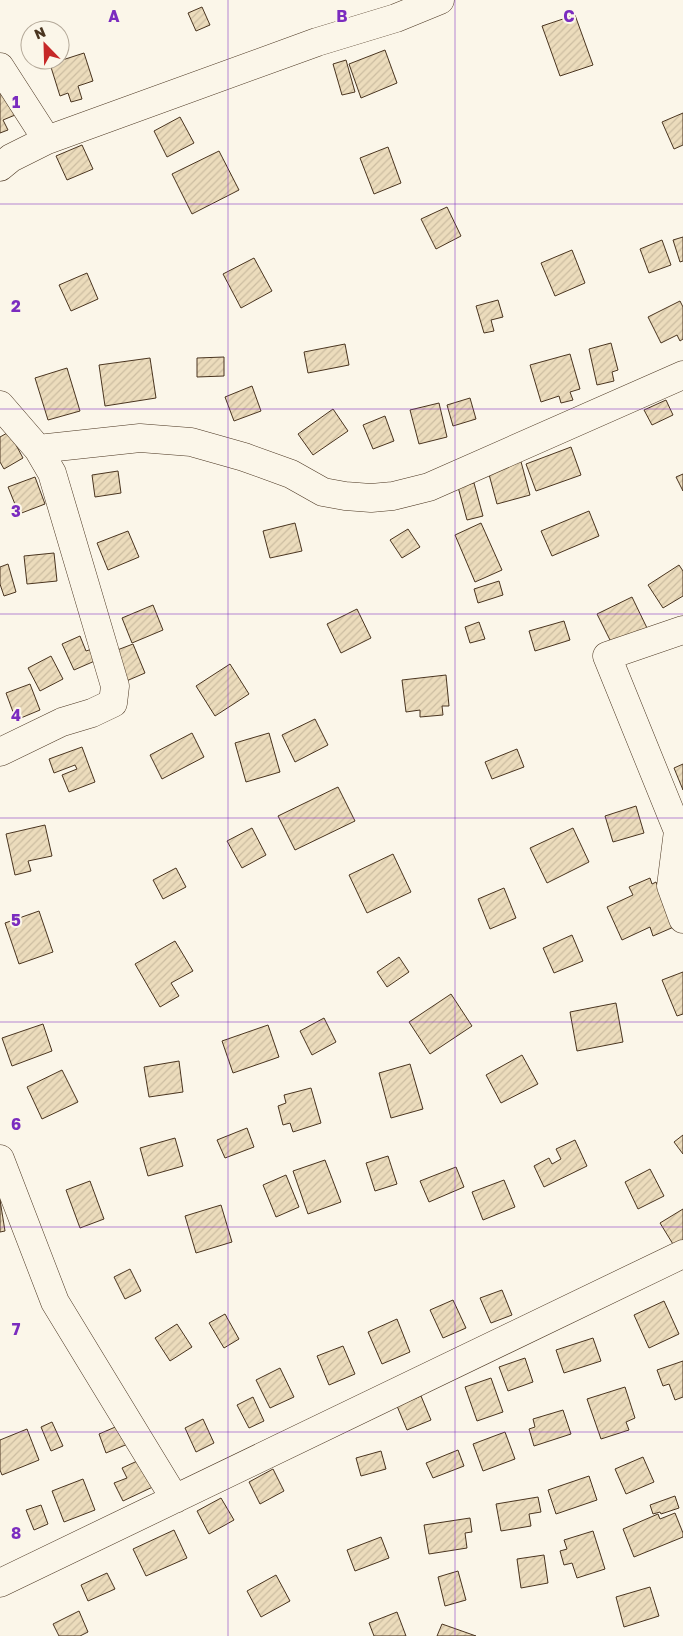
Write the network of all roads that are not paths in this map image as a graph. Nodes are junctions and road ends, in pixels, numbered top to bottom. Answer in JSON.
{"nodes":[{"id":1,"x":440,"y":0,"type":"edge"},
{"id":2,"x":0,"y":67,"type":"edge"},
{"id":3,"x":47,"y":140,"type":"junction"},
{"id":4,"x":0,"y":167,"type":"edge"},
{"id":5,"x":683,"y":375,"type":"edge"},
{"id":6,"x":0,"y":406,"type":"edge"},
{"id":7,"x":38,"y":449,"type":"junction"},
{"id":8,"x":683,"y":630,"type":"edge"},
{"id":9,"x":0,"y":752,"type":"edge"},
{"id":10,"x":683,"y":919,"type":"edge"},
{"id":11,"x":0,"y":1159,"type":"edge"},
{"id":12,"x":683,"y":1254,"type":"edge"},
{"id":13,"x":175,"y":1499,"type":"junction"},
{"id":14,"x":0,"y":1583,"type":"edge"}],
"edges":[{"from":1,"to":3,"type":"street"},
{"from":2,"to":3,"type":"street"},
{"from":3,"to":4,"type":"street"},
{"from":5,"to":7,"type":"street"},
{"from":6,"to":7,"type":"street"},
{"from":7,"to":9,"type":"street"},
{"from":8,"to":10,"type":"street"},
{"from":11,"to":13,"type":"street"},
{"from":12,"to":13,"type":"street"},
{"from":13,"to":14,"type":"street"}]}
